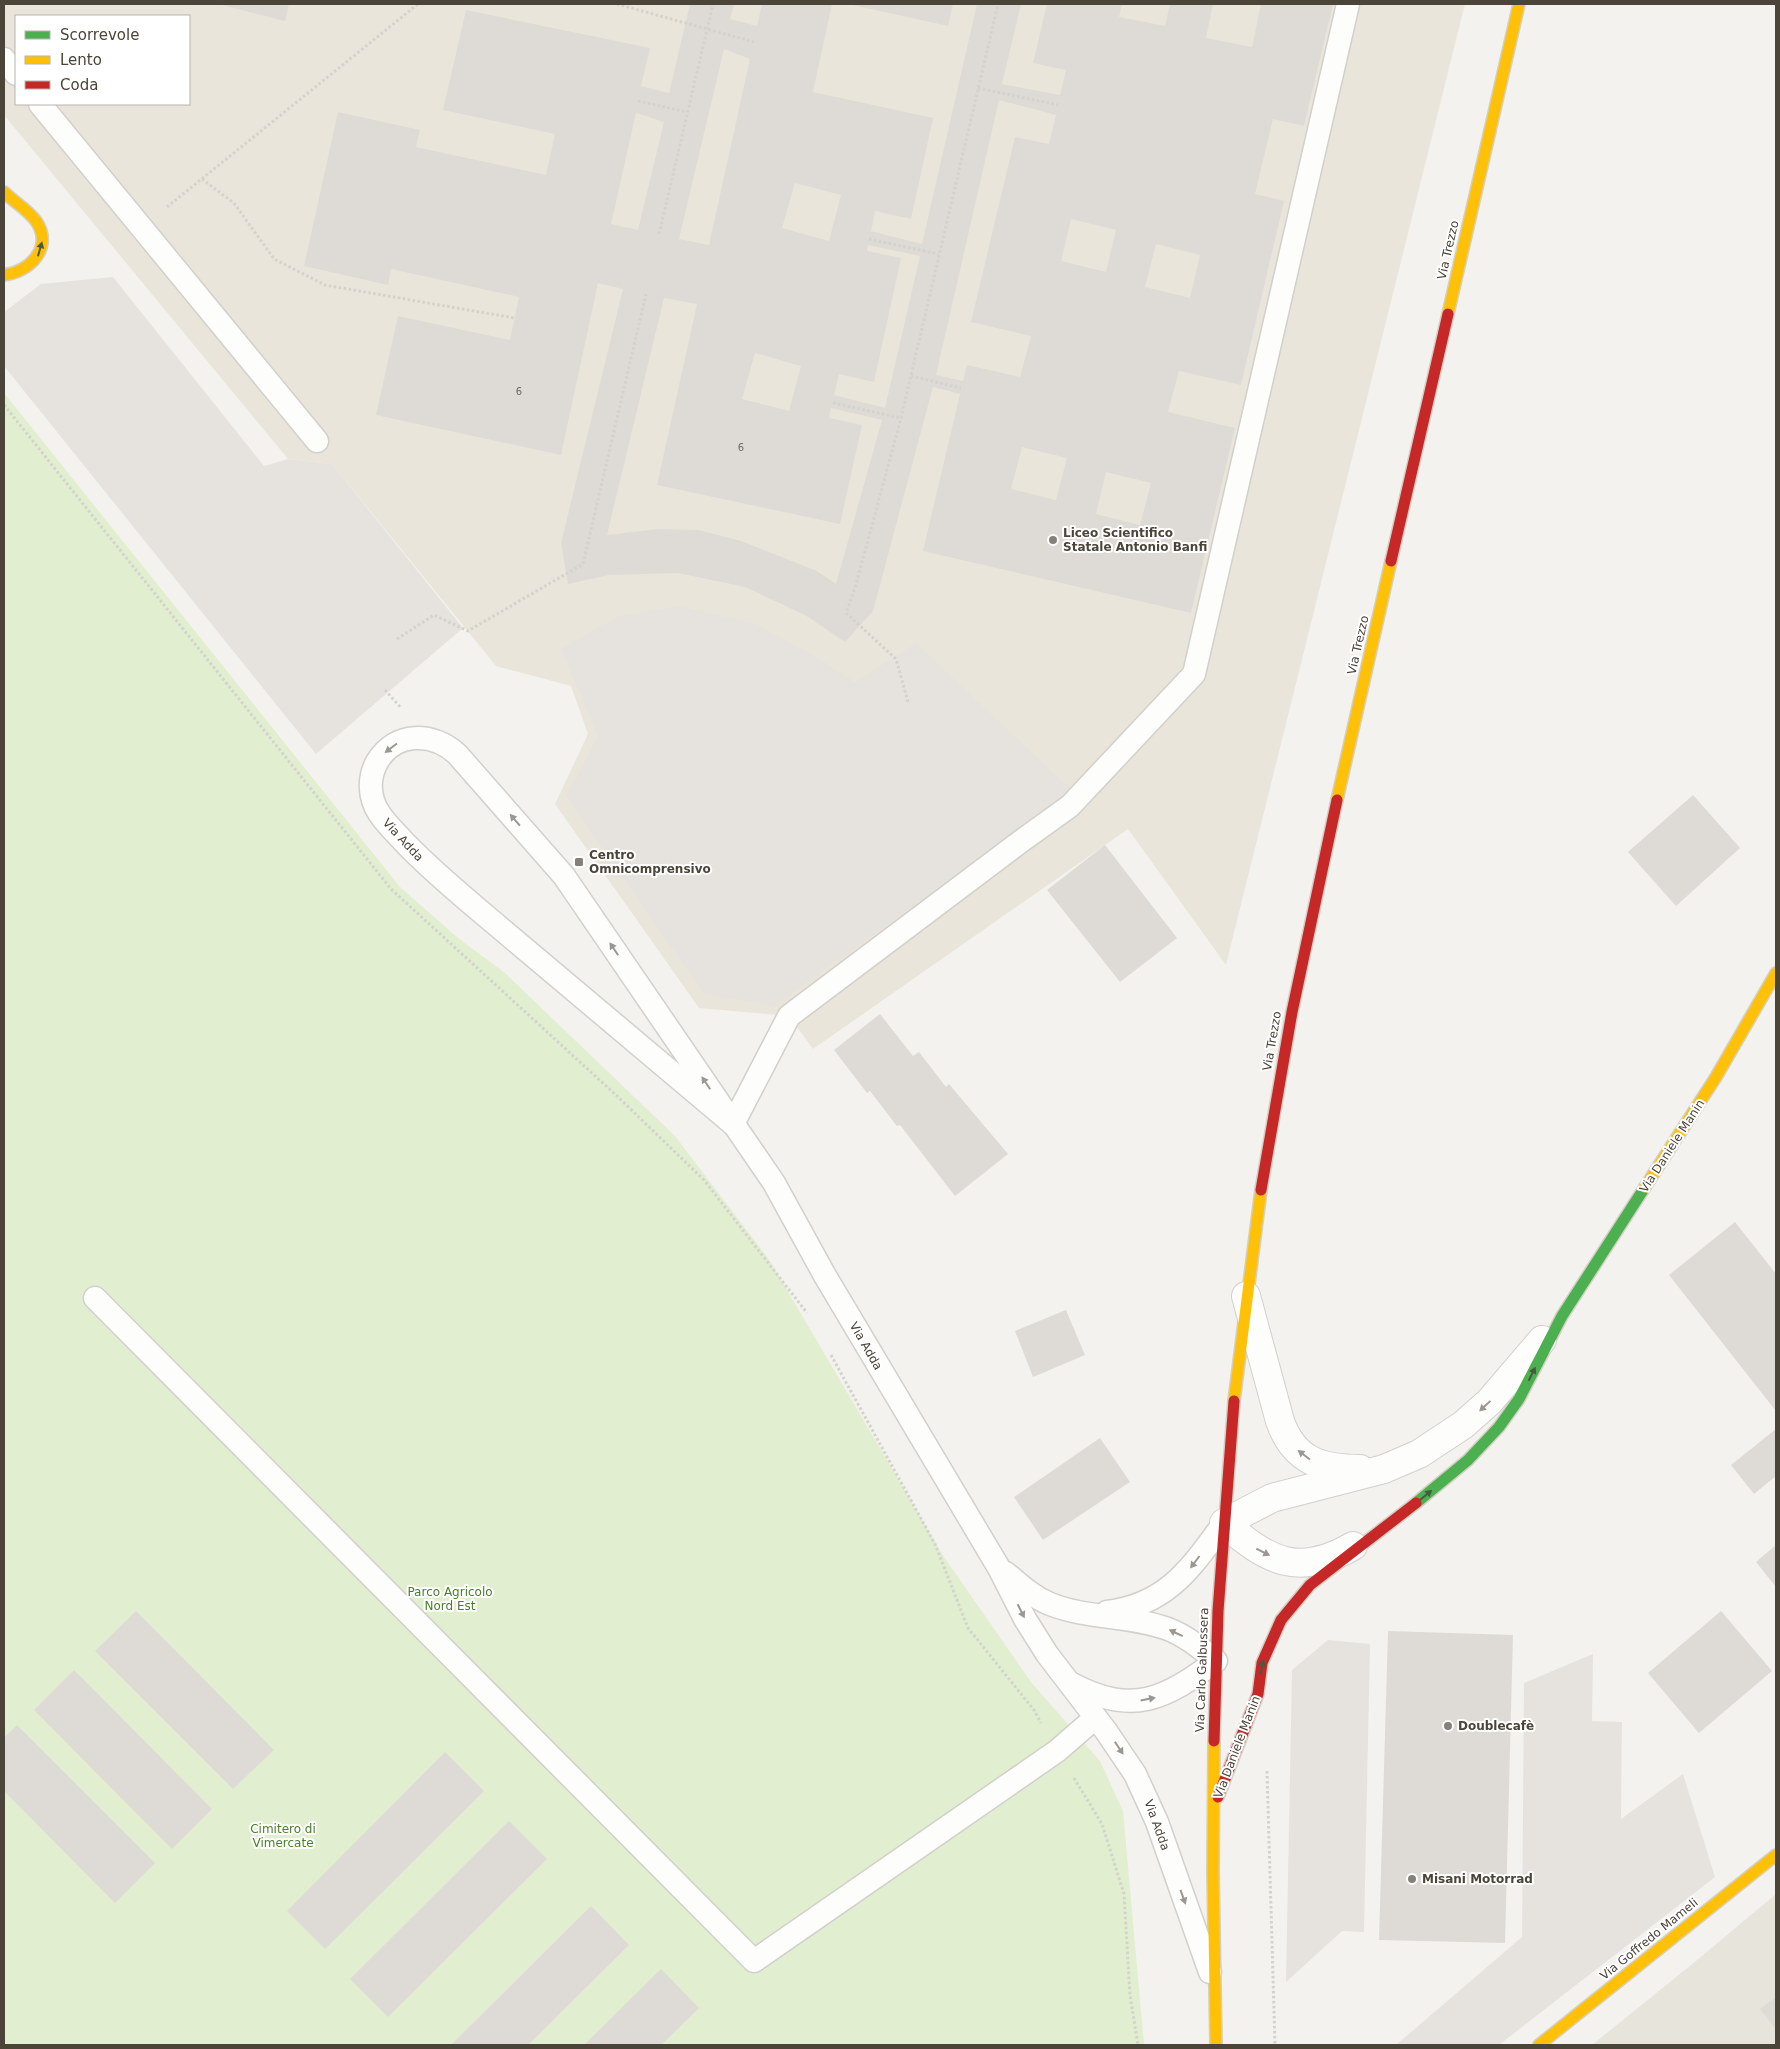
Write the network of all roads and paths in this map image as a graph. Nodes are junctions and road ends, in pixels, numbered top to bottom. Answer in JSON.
{"nodes":[{"id":1,"x":418,"y":4,"type":"edge"},
{"id":2,"x":618,"y":4,"type":"edge"},
{"id":3,"x":713,"y":4,"type":"edge"},
{"id":4,"x":998,"y":4,"type":"edge"},
{"id":5,"x":1348,"y":4,"type":"edge"},
{"id":6,"x":1519,"y":4,"type":"edge"},
{"id":7,"x":707,"y":29,"type":"junction"},
{"id":8,"x":754,"y":42,"type":"dead end"},
{"id":9,"x":4,"y":59,"type":"edge"},
{"id":10,"x":15,"y":73,"type":"edge"},
{"id":11,"x":978,"y":88,"type":"junction"},
{"id":12,"x":638,"y":101,"type":"dead end"},
{"id":13,"x":41,"y":105,"type":"edge"},
{"id":14,"x":1058,"y":105,"type":"dead end"},
{"id":15,"x":687,"y":112,"type":"junction"},
{"id":16,"x":202,"y":179,"type":"junction"},
{"id":17,"x":4,"y":192,"type":"edge"},
{"id":18,"x":142,"y":228,"type":"junction"},
{"id":19,"x":659,"y":234,"type":"dead end"},
{"id":20,"x":869,"y":239,"type":"dead end"},
{"id":21,"x":938,"y":254,"type":"junction"},
{"id":22,"x":4,"y":274,"type":"edge"},
{"id":23,"x":646,"y":294,"type":"dead end"},
{"id":24,"x":514,"y":318,"type":"dead end"},
{"id":25,"x":911,"y":376,"type":"junction"},
{"id":26,"x":961,"y":388,"type":"dead end"},
{"id":27,"x":833,"y":402,"type":"dead end"},
{"id":28,"x":4,"y":405,"type":"edge"},
{"id":29,"x":901,"y":418,"type":"junction"},
{"id":30,"x":317,"y":441,"type":"dead end"},
{"id":31,"x":398,"y":639,"type":"dead end"},
{"id":32,"x":908,"y":702,"type":"dead end"},
{"id":33,"x":1776,"y":973,"type":"edge"},
{"id":34,"x":733,"y":1124,"type":"junction"},
{"id":35,"x":1246,"y":1296,"type":"junction"},
{"id":36,"x":95,"y":1298,"type":"dead end"},
{"id":37,"x":1562,"y":1316,"type":"junction"},
{"id":38,"x":812,"y":1320,"type":"dead end"},
{"id":39,"x":826,"y":1346,"type":"dead end"},
{"id":40,"x":1384,"y":1469,"type":"junction"},
{"id":41,"x":1224,"y":1523,"type":"junction"},
{"id":42,"x":1388,"y":1526,"type":"junction"},
{"id":43,"x":999,"y":1568,"type":"junction"},
{"id":44,"x":1076,"y":1611,"type":"junction"},
{"id":45,"x":1216,"y":1661,"type":"junction"},
{"id":46,"x":1068,"y":1682,"type":"junction"},
{"id":47,"x":1095,"y":1718,"type":"junction"},
{"id":48,"x":1057,"y":1751,"type":"junction"},
{"id":49,"x":1266,"y":1770,"type":"dead end"},
{"id":50,"x":1212,"y":1812,"type":"junction"},
{"id":51,"x":1776,"y":1855,"type":"edge"},
{"id":52,"x":1214,"y":1984,"type":"junction"},
{"id":53,"x":1138,"y":2045,"type":"edge"},
{"id":54,"x":1216,"y":2045,"type":"edge"},
{"id":55,"x":1275,"y":2045,"type":"edge"},
{"id":56,"x":1539,"y":2045,"type":"edge"}],
"edges":[{"from":1,"to":16,"type":"path"},
{"from":2,"to":7,"type":"path"},
{"from":3,"to":7,"type":"path"},
{"from":4,"to":11,"type":"path"},
{"from":5,"to":34,"type":"lane"},
{"from":6,"to":35,"type":"street","name":"Via Trezzo"},
{"from":7,"to":8,"type":"path"},
{"from":7,"to":15,"type":"path"},
{"from":9,"to":10,"type":"lane"},
{"from":11,"to":14,"type":"path"},
{"from":11,"to":21,"type":"path"},
{"from":12,"to":15,"type":"path"},
{"from":13,"to":18,"type":"lane"},
{"from":15,"to":19,"type":"path"},
{"from":16,"to":18,"type":"path"},
{"from":16,"to":24,"type":"path"},
{"from":22,"to":17,"type":"street","one_way":true},
{"from":18,"to":30,"type":"lane"},
{"from":20,"to":21,"type":"path"},
{"from":21,"to":25,"type":"path"},
{"from":23,"to":31,"type":"path"},
{"from":25,"to":26,"type":"path"},
{"from":25,"to":29,"type":"path"},
{"from":27,"to":29,"type":"path"},
{"from":28,"to":38,"type":"path"},
{"from":29,"to":32,"type":"path"},
{"from":33,"to":37,"type":"street","name":"Via Daniele Manin"},
{"from":34,"to":34,"type":"lane","name":"Via Adda","one_way":true},
{"from":34,"to":43,"type":"lane","name":"Via Adda"},
{"from":40,"to":35,"type":"street","name":"Via Daniele Manin","one_way":true},
{"from":35,"to":41,"type":"street","name":"Via Carlo Galbussera"},
{"from":36,"to":48,"type":"lane"},
{"from":37,"to":40,"type":"street","name":"Via Daniele Manin","one_way":true},
{"from":42,"to":37,"type":"street","name":"Via Daniele Manin","one_way":true},
{"from":39,"to":48,"type":"path"},
{"from":40,"to":41,"type":"street","name":"Via Daniele Manin"},
{"from":41,"to":42,"type":"street","name":"Via Daniele Manin","one_way":true},
{"from":41,"to":44,"type":"lane","name":"Via Adda","one_way":true},
{"from":41,"to":45,"type":"street","name":"Via Carlo Galbussera"},
{"from":50,"to":42,"type":"street","name":"Via Daniele Manin","one_way":true},
{"from":43,"to":44,"type":"lane","name":"Via Adda"},
{"from":43,"to":46,"type":"lane","name":"Via Adda","one_way":true},
{"from":45,"to":44,"type":"lane","name":"Via Adda","one_way":true},
{"from":46,"to":45,"type":"lane","one_way":true},
{"from":45,"to":50,"type":"street","name":"Via Carlo Galbussera"},
{"from":46,"to":47,"type":"lane","name":"Via Adda"},
{"from":47,"to":48,"type":"lane"},
{"from":47,"to":52,"type":"lane","name":"Via Adda","one_way":true},
{"from":48,"to":53,"type":"path"},
{"from":49,"to":55,"type":"path"},
{"from":50,"to":52,"type":"street","name":"Via Carlo Galbussera"},
{"from":51,"to":56,"type":"street","name":"Via Goffredo Mameli"},
{"from":52,"to":54,"type":"street","name":"Via Carlo Galbussera"}]}
